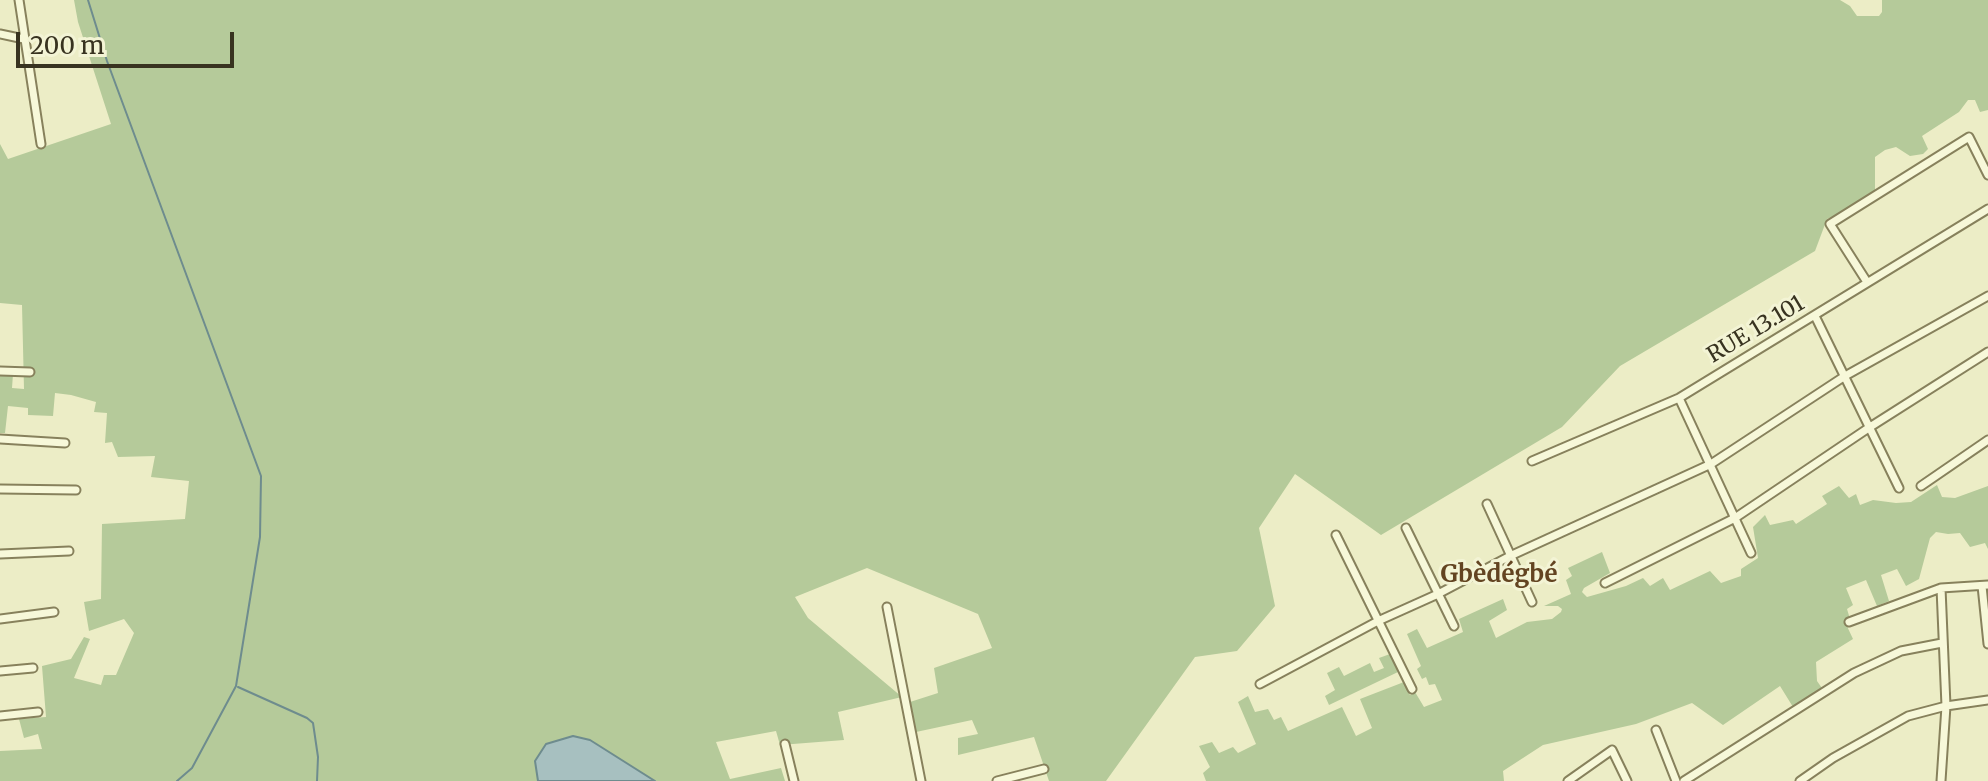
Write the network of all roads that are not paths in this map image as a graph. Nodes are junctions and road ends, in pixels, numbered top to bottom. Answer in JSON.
{"nodes":[{"id":1,"x":19,"y":0,"type":"edge"},
{"id":2,"x":0,"y":34,"type":"edge"},
{"id":3,"x":24,"y":39,"type":"junction"},
{"id":4,"x":41,"y":144,"type":"dead end"},
{"id":5,"x":1988,"y":175,"type":"edge"},
{"id":6,"x":1988,"y":209,"type":"edge"},
{"id":7,"x":1867,"y":282,"type":"junction"},
{"id":8,"x":1988,"y":296,"type":"edge"},
{"id":9,"x":1815,"y":316,"type":"junction"},
{"id":10,"x":1988,"y":352,"type":"edge"},
{"id":11,"x":0,"y":371,"type":"edge"},
{"id":12,"x":30,"y":372,"type":"dead end"},
{"id":13,"x":1845,"y":376,"type":"junction"},
{"id":14,"x":1679,"y":398,"type":"junction"},
{"id":15,"x":1870,"y":427,"type":"junction"},
{"id":16,"x":0,"y":439,"type":"edge"},
{"id":17,"x":1988,"y":440,"type":"edge"},
{"id":18,"x":65,"y":443,"type":"dead end"},
{"id":19,"x":1532,"y":461,"type":"dead end"},
{"id":20,"x":1711,"y":464,"type":"junction"},
{"id":21,"x":1921,"y":486,"type":"dead end"},
{"id":22,"x":1899,"y":488,"type":"dead end"},
{"id":23,"x":0,"y":489,"type":"edge"},
{"id":24,"x":76,"y":490,"type":"dead end"},
{"id":25,"x":1487,"y":504,"type":"dead end"},
{"id":26,"x":1735,"y":518,"type":"junction"},
{"id":27,"x":1406,"y":528,"type":"dead end"},
{"id":28,"x":1336,"y":535,"type":"dead end"},
{"id":29,"x":69,"y":551,"type":"dead end"},
{"id":30,"x":1751,"y":553,"type":"dead end"},
{"id":31,"x":0,"y":554,"type":"edge"},
{"id":32,"x":1510,"y":556,"type":"junction"},
{"id":33,"x":1605,"y":583,"type":"dead end"},
{"id":34,"x":1985,"y":585,"type":"edge"},
{"id":35,"x":1941,"y":588,"type":"junction"},
{"id":36,"x":1438,"y":594,"type":"junction"},
{"id":37,"x":1532,"y":602,"type":"dead end"},
{"id":38,"x":887,"y":607,"type":"dead end"},
{"id":39,"x":54,"y":612,"type":"dead end"},
{"id":40,"x":0,"y":619,"type":"edge"},
{"id":41,"x":1378,"y":621,"type":"junction"},
{"id":42,"x":1849,"y":622,"type":"dead end"},
{"id":43,"x":1454,"y":626,"type":"dead end"},
{"id":44,"x":1942,"y":643,"type":"junction"},
{"id":45,"x":1988,"y":644,"type":"edge"},
{"id":46,"x":33,"y":668,"type":"dead end"},
{"id":47,"x":0,"y":671,"type":"edge"},
{"id":48,"x":1260,"y":684,"type":"dead end"},
{"id":49,"x":1412,"y":689,"type":"dead end"},
{"id":50,"x":1988,"y":700,"type":"edge"},
{"id":51,"x":1946,"y":706,"type":"junction"},
{"id":52,"x":38,"y":712,"type":"dead end"},
{"id":53,"x":0,"y":716,"type":"edge"},
{"id":54,"x":1656,"y":730,"type":"dead end"},
{"id":55,"x":785,"y":744,"type":"dead end"},
{"id":56,"x":1044,"y":769,"type":"dead end"},
{"id":57,"x":794,"y":781,"type":"edge"},
{"id":58,"x":921,"y":781,"type":"edge"},
{"id":59,"x":997,"y":781,"type":"edge"},
{"id":60,"x":1568,"y":781,"type":"edge"},
{"id":61,"x":1627,"y":781,"type":"edge"},
{"id":62,"x":1676,"y":781,"type":"edge"},
{"id":63,"x":1684,"y":781,"type":"edge"},
{"id":64,"x":1800,"y":781,"type":"edge"},
{"id":65,"x":1941,"y":781,"type":"edge"}],
"edges":[{"from":1,"to":3,"type":"street"},
{"from":2,"to":3,"type":"street"},
{"from":3,"to":4,"type":"street"},
{"from":5,"to":7,"type":"street"},
{"from":6,"to":7,"type":"street","name":"RUE 13.101"},
{"from":7,"to":9,"type":"street","name":"RUE 13.101"},
{"from":8,"to":13,"type":"street"},
{"from":9,"to":13,"type":"street"},
{"from":9,"to":14,"type":"street","name":"RUE 13.101"},
{"from":10,"to":15,"type":"street"},
{"from":11,"to":12,"type":"street"},
{"from":13,"to":15,"type":"street"},
{"from":13,"to":20,"type":"street"},
{"from":14,"to":19,"type":"street","name":"RUE 13.101"},
{"from":14,"to":20,"type":"street"},
{"from":15,"to":22,"type":"street"},
{"from":15,"to":26,"type":"street"},
{"from":16,"to":18,"type":"street"},
{"from":17,"to":21,"type":"street"},
{"from":20,"to":26,"type":"street"},
{"from":20,"to":32,"type":"street"},
{"from":23,"to":24,"type":"street"},
{"from":25,"to":32,"type":"street"},
{"from":26,"to":30,"type":"street"},
{"from":26,"to":33,"type":"street"},
{"from":27,"to":36,"type":"street"},
{"from":28,"to":41,"type":"street"},
{"from":29,"to":31,"type":"street"},
{"from":32,"to":36,"type":"street"},
{"from":32,"to":37,"type":"street"},
{"from":34,"to":35,"type":"street"},
{"from":34,"to":45,"type":"street"},
{"from":35,"to":42,"type":"street"},
{"from":35,"to":44,"type":"street"},
{"from":36,"to":41,"type":"street"},
{"from":36,"to":43,"type":"street"},
{"from":38,"to":58,"type":"street"},
{"from":39,"to":40,"type":"street"},
{"from":41,"to":48,"type":"street"},
{"from":41,"to":49,"type":"street"},
{"from":44,"to":51,"type":"street"},
{"from":44,"to":63,"type":"street"},
{"from":46,"to":47,"type":"street"},
{"from":50,"to":51,"type":"street"},
{"from":51,"to":64,"type":"street"},
{"from":51,"to":65,"type":"street"},
{"from":52,"to":53,"type":"street"},
{"from":54,"to":62,"type":"street"},
{"from":55,"to":57,"type":"street"},
{"from":56,"to":59,"type":"street"},
{"from":60,"to":61,"type":"street"}]}
